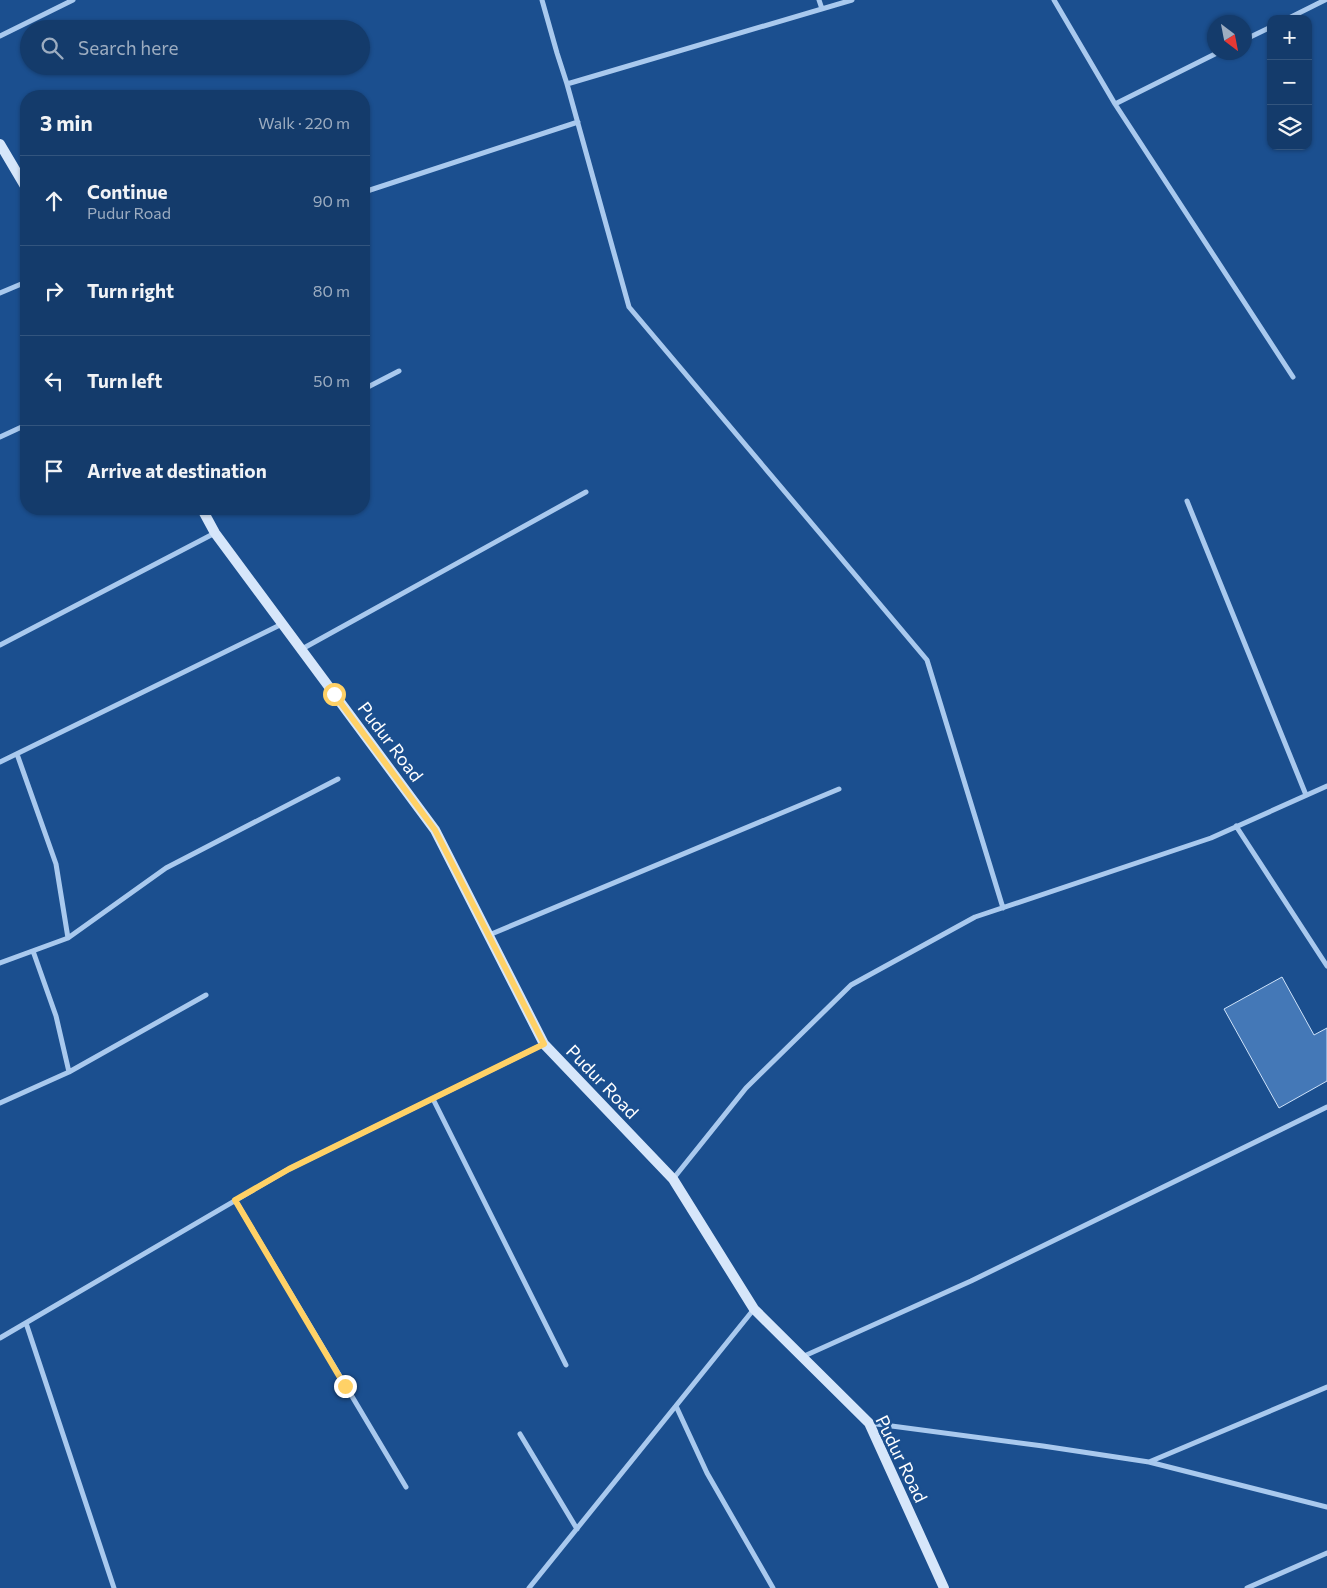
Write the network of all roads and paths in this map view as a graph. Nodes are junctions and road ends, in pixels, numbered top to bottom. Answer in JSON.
{"nodes":[{"id":1,"x":73,"y":0,"type":"edge"},
{"id":2,"x":542,"y":0,"type":"edge"},
{"id":3,"x":819,"y":0,"type":"edge"},
{"id":4,"x":852,"y":0,"type":"edge"},
{"id":5,"x":1054,"y":0,"type":"edge"},
{"id":6,"x":1325,"y":0,"type":"edge"},
{"id":7,"x":822,"y":9,"type":"junction"},
{"id":8,"x":1295,"y":15,"type":"edge"},
{"id":9,"x":32,"y":20,"type":"edge"},
{"id":10,"x":20,"y":26,"type":"edge"},
{"id":11,"x":1267,"y":29,"type":"edge"},
{"id":12,"x":0,"y":36,"type":"edge"},
{"id":13,"x":1252,"y":36,"type":"edge"},
{"id":14,"x":1207,"y":58,"type":"edge"},
{"id":15,"x":568,"y":84,"type":"junction"},
{"id":16,"x":1115,"y":104,"type":"junction"},
{"id":17,"x":578,"y":122,"type":"junction"},
{"id":18,"x":0,"y":144,"type":"edge"},
{"id":19,"x":20,"y":178,"type":"edge"},
{"id":20,"x":370,"y":190,"type":"edge"},
{"id":21,"x":20,"y":285,"type":"edge"},
{"id":22,"x":0,"y":293,"type":"edge"},
{"id":23,"x":400,"y":371,"type":"dead end"},
{"id":24,"x":1293,"y":377,"type":"dead end"},
{"id":25,"x":370,"y":386,"type":"edge"},
{"id":26,"x":20,"y":428,"type":"edge"},
{"id":27,"x":0,"y":437,"type":"edge"},
{"id":28,"x":586,"y":492,"type":"dead end"},
{"id":29,"x":1187,"y":501,"type":"dead end"},
{"id":30,"x":205,"y":515,"type":"edge"},
{"id":31,"x":215,"y":533,"type":"junction"},
{"id":32,"x":282,"y":624,"type":"junction"},
{"id":33,"x":0,"y":645,"type":"edge"},
{"id":34,"x":301,"y":649,"type":"junction"},
{"id":35,"x":17,"y":754,"type":"junction"},
{"id":36,"x":0,"y":762,"type":"edge"},
{"id":37,"x":338,"y":779,"type":"dead end"},
{"id":38,"x":1327,"y":786,"type":"edge"},
{"id":39,"x":839,"y":789,"type":"dead end"},
{"id":40,"x":1306,"y":795,"type":"junction"},
{"id":41,"x":1236,"y":826,"type":"junction"},
{"id":42,"x":1003,"y":908,"type":"junction"},
{"id":43,"x":488,"y":936,"type":"junction"},
{"id":44,"x":68,"y":938,"type":"junction"},
{"id":45,"x":33,"y":951,"type":"junction"},
{"id":46,"x":0,"y":963,"type":"edge"},
{"id":47,"x":1327,"y":966,"type":"edge"},
{"id":48,"x":206,"y":995,"type":"dead end"},
{"id":49,"x":544,"y":1044,"type":"junction"},
{"id":50,"x":70,"y":1072,"type":"junction"},
{"id":51,"x":433,"y":1099,"type":"junction"},
{"id":52,"x":0,"y":1103,"type":"edge"},
{"id":53,"x":1327,"y":1106,"type":"edge"},
{"id":54,"x":673,"y":1179,"type":"junction"},
{"id":55,"x":235,"y":1200,"type":"junction"},
{"id":56,"x":754,"y":1309,"type":"junction"},
{"id":57,"x":26,"y":1323,"type":"junction"},
{"id":58,"x":0,"y":1338,"type":"edge"},
{"id":59,"x":802,"y":1357,"type":"junction"},
{"id":60,"x":566,"y":1365,"type":"dead end"},
{"id":61,"x":1327,"y":1387,"type":"edge"},
{"id":62,"x":676,"y":1406,"type":"junction"},
{"id":63,"x":869,"y":1423,"type":"junction"},
{"id":64,"x":520,"y":1434,"type":"dead end"},
{"id":65,"x":1149,"y":1462,"type":"junction"},
{"id":66,"x":406,"y":1487,"type":"dead end"},
{"id":67,"x":1327,"y":1507,"type":"edge"},
{"id":68,"x":577,"y":1529,"type":"junction"},
{"id":69,"x":1327,"y":1553,"type":"edge"},
{"id":70,"x":114,"y":1588,"type":"edge"},
{"id":71,"x":528,"y":1588,"type":"edge"},
{"id":72,"x":773,"y":1588,"type":"edge"},
{"id":73,"x":944,"y":1588,"type":"edge"},
{"id":74,"x":1247,"y":1588,"type":"edge"}],
"edges":[{"from":1,"to":9,"type":"street"},
{"from":2,"to":15,"type":"street"},
{"from":3,"to":7,"type":"street"},
{"from":4,"to":7,"type":"street"},
{"from":5,"to":16,"type":"street"},
{"from":6,"to":8,"type":"street"},
{"from":7,"to":15,"type":"street"},
{"from":10,"to":12,"type":"street"},
{"from":11,"to":13,"type":"street"},
{"from":14,"to":16,"type":"street"},
{"from":15,"to":17,"type":"street"},
{"from":16,"to":24,"type":"street"},
{"from":17,"to":20,"type":"street"},
{"from":17,"to":42,"type":"street"},
{"from":18,"to":19,"type":"street"},
{"from":21,"to":22,"type":"street"},
{"from":23,"to":25,"type":"street"},
{"from":26,"to":27,"type":"street"},
{"from":28,"to":34,"type":"street"},
{"from":29,"to":40,"type":"street"},
{"from":30,"to":31,"type":"street","name":"Pudur Road"},
{"from":31,"to":32,"type":"street","name":"Pudur Road"},
{"from":31,"to":33,"type":"street"},
{"from":32,"to":34,"type":"street","name":"Pudur Road"},
{"from":32,"to":35,"type":"street"},
{"from":34,"to":43,"type":"street","name":"Pudur Road"},
{"from":35,"to":36,"type":"street"},
{"from":35,"to":44,"type":"street"},
{"from":37,"to":44,"type":"street"},
{"from":38,"to":40,"type":"street"},
{"from":39,"to":43,"type":"street"},
{"from":40,"to":41,"type":"street"},
{"from":41,"to":42,"type":"street"},
{"from":41,"to":47,"type":"street"},
{"from":42,"to":54,"type":"street"},
{"from":43,"to":49,"type":"street","name":"Pudur Road"},
{"from":44,"to":45,"type":"street"},
{"from":45,"to":46,"type":"street"},
{"from":45,"to":50,"type":"street"},
{"from":48,"to":50,"type":"street"},
{"from":49,"to":51,"type":"street"},
{"from":49,"to":54,"type":"street","name":"Pudur Road"},
{"from":50,"to":52,"type":"street"},
{"from":51,"to":55,"type":"street"},
{"from":51,"to":60,"type":"street"},
{"from":53,"to":59,"type":"street"},
{"from":54,"to":56,"type":"street","name":"Pudur Road"},
{"from":55,"to":57,"type":"street"},
{"from":55,"to":66,"type":"street"},
{"from":56,"to":59,"type":"street","name":"Pudur Road"},
{"from":56,"to":62,"type":"street"},
{"from":57,"to":58,"type":"street"},
{"from":57,"to":70,"type":"street"},
{"from":59,"to":63,"type":"street","name":"Pudur Road"},
{"from":61,"to":65,"type":"street"},
{"from":62,"to":68,"type":"street"},
{"from":62,"to":72,"type":"street"},
{"from":63,"to":65,"type":"street"},
{"from":63,"to":73,"type":"street","name":"Pudur Road"},
{"from":64,"to":68,"type":"street"},
{"from":65,"to":67,"type":"street"},
{"from":68,"to":71,"type":"street"},
{"from":69,"to":74,"type":"street"}]}
